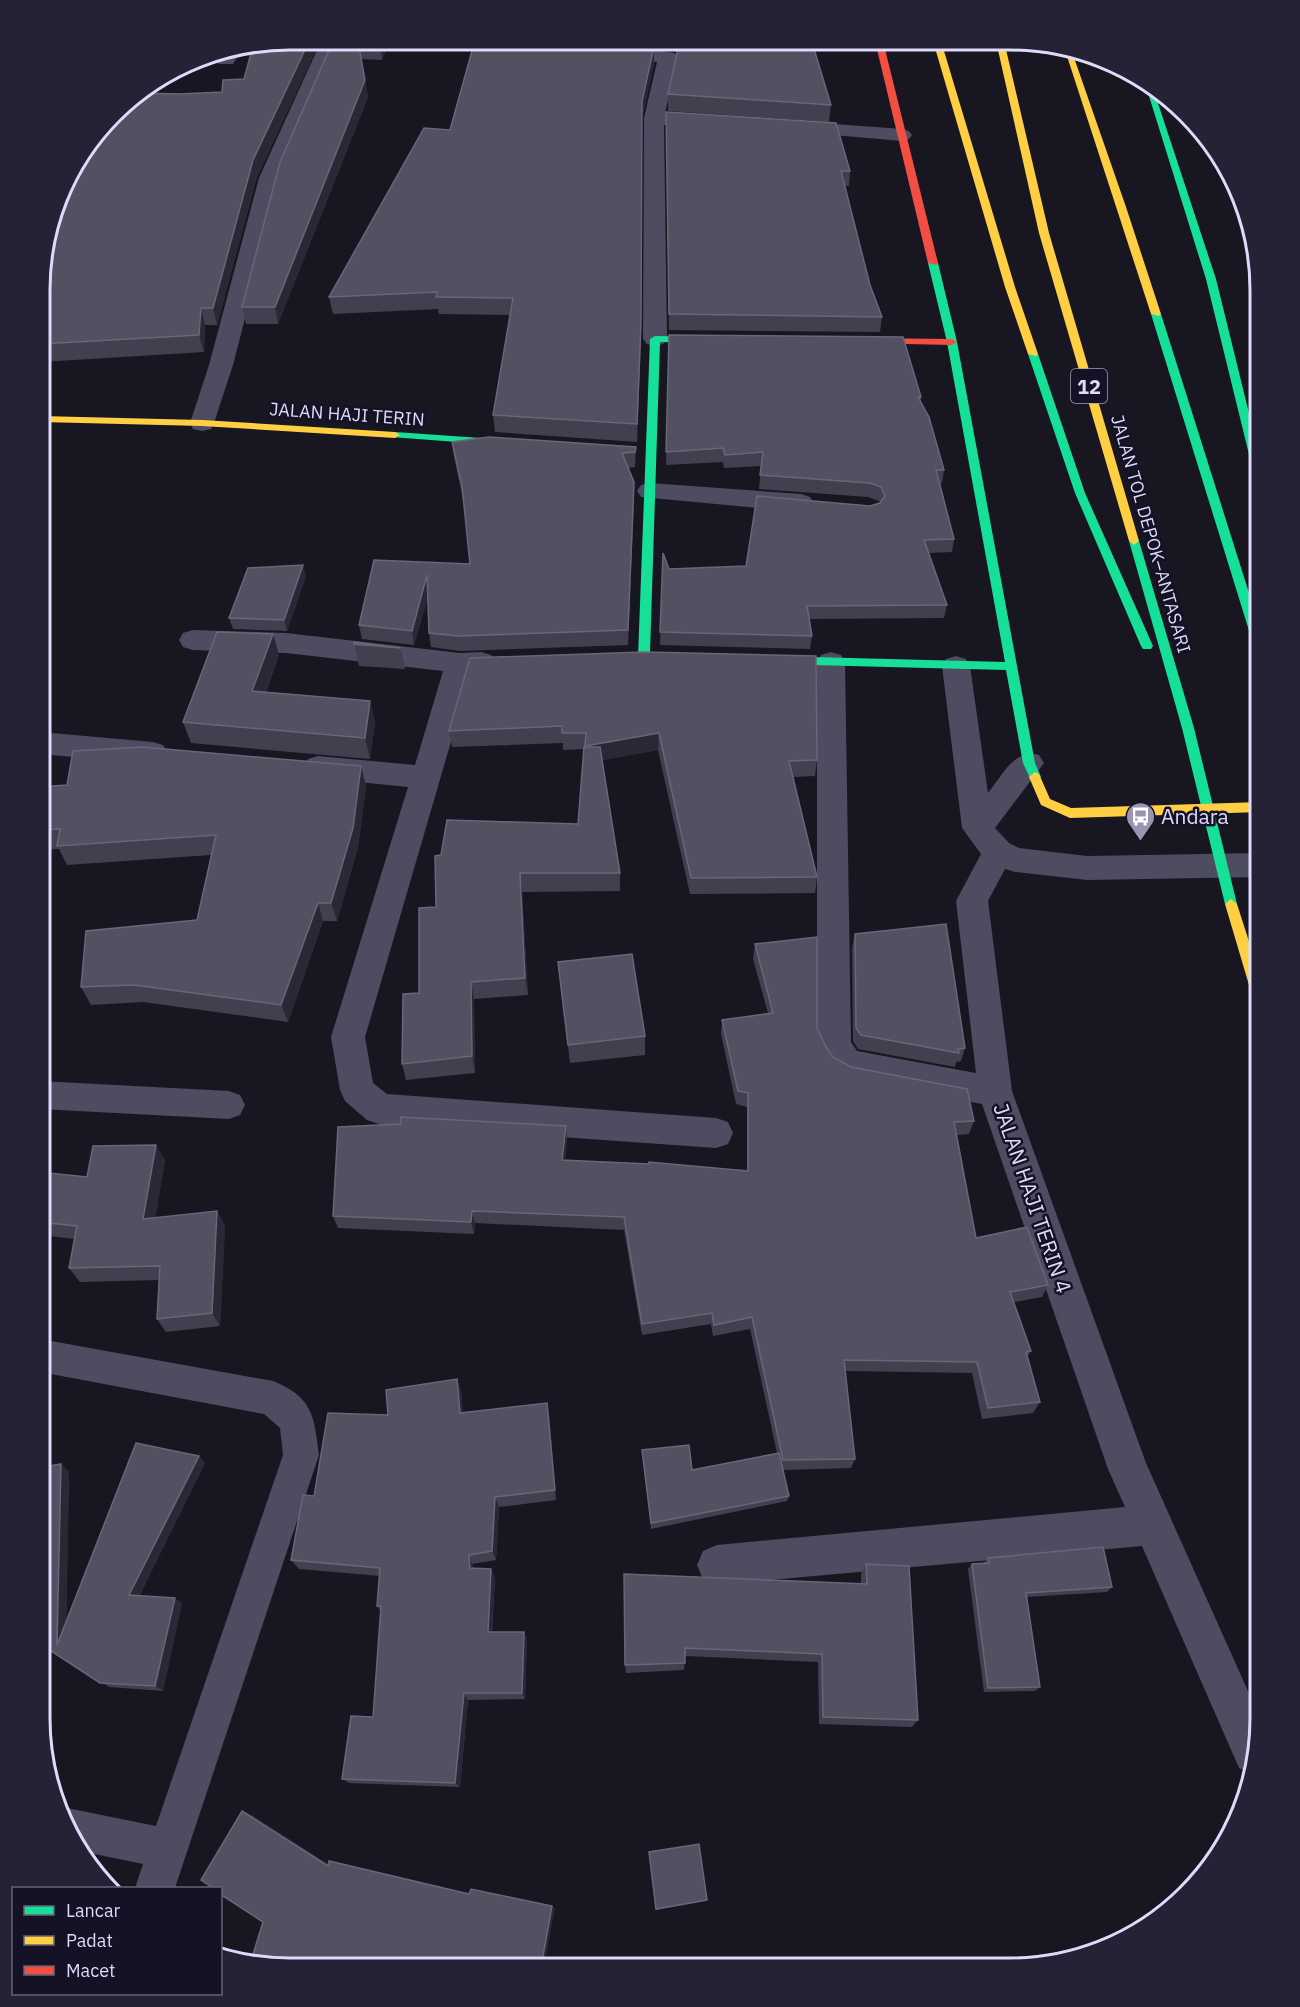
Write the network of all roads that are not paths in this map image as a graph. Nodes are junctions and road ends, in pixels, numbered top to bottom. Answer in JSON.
{"nodes":[{"id":1,"x":327,"y":50,"type":"edge"},
{"id":2,"x":604,"y":50,"type":"edge"},
{"id":3,"x":881,"y":50,"type":"edge"},
{"id":4,"x":940,"y":50,"type":"edge"},
{"id":5,"x":1002,"y":50,"type":"edge"},
{"id":6,"x":1070,"y":58,"type":"edge"},
{"id":7,"x":1152,"y":95,"type":"edge"},
{"id":8,"x":654,"y":118,"type":"junction"},
{"id":9,"x":725,"y":123,"type":"edge"},
{"id":10,"x":772,"y":126,"type":"edge"},
{"id":11,"x":902,"y":135,"type":"junction"},
{"id":12,"x":655,"y":339,"type":"junction"},
{"id":13,"x":726,"y":340,"type":"edge"},
{"id":14,"x":845,"y":341,"type":"edge"},
{"id":15,"x":952,"y":342,"type":"junction"},
{"id":16,"x":50,"y":419,"type":"edge"},
{"id":17,"x":202,"y":423,"type":"junction"},
{"id":18,"x":1250,"y":438,"type":"edge"},
{"id":19,"x":520,"y":444,"type":"edge"},
{"id":20,"x":650,"y":492,"type":"junction"},
{"id":21,"x":822,"y":505,"type":"edge"},
{"id":22,"x":1250,"y":615,"type":"edge"},
{"id":23,"x":193,"y":640,"type":"dead end"},
{"id":24,"x":702,"y":658,"type":"edge"},
{"id":25,"x":761,"y":660,"type":"edge"},
{"id":26,"x":506,"y":661,"type":"edge"},
{"id":27,"x":831,"y":662,"type":"junction"},
{"id":28,"x":460,"y":663,"type":"junction"},
{"id":29,"x":956,"y":666,"type":"junction"},
{"id":30,"x":1011,"y":666,"type":"junction"},
{"id":31,"x":1188,"y":728,"type":"junction"},
{"id":32,"x":50,"y":744,"type":"edge"},
{"id":33,"x":181,"y":755,"type":"edge"},
{"id":34,"x":1029,"y":763,"type":"junction"},
{"id":35,"x":286,"y":764,"type":"edge"},
{"id":36,"x":427,"y":777,"type":"junction"},
{"id":37,"x":1250,"y":807,"type":"edge"},
{"id":38,"x":987,"y":840,"type":"junction"},
{"id":39,"x":1250,"y":865,"type":"edge"},
{"id":40,"x":1250,"y":967,"type":"edge"},
{"id":41,"x":995,"y":1091,"type":"junction"},
{"id":42,"x":50,"y":1096,"type":"edge"},
{"id":43,"x":229,"y":1105,"type":"dead end"},
{"id":44,"x":716,"y":1133,"type":"dead end"},
{"id":45,"x":50,"y":1357,"type":"edge"},
{"id":46,"x":1152,"y":1525,"type":"junction"},
{"id":47,"x":717,"y":1565,"type":"dead end"},
{"id":48,"x":1249,"y":1741,"type":"edge"},
{"id":49,"x":78,"y":1830,"type":"edge"},
{"id":50,"x":168,"y":1849,"type":"junction"},
{"id":51,"x":154,"y":1887,"type":"edge"}],
"edges":[{"from":1,"to":17,"type":"street"},
{"from":2,"to":8,"type":"street"},
{"from":3,"to":11,"type":"main road"},
{"from":4,"to":31,"type":"main road"},
{"from":5,"to":31,"type":"main road","name":"JALAN TOL DEPOK–ANTASARI","number":"12"},
{"from":6,"to":22,"type":"main road"},
{"from":7,"to":18,"type":"main road"},
{"from":8,"to":9,"type":"street"},
{"from":8,"to":12,"type":"street"},
{"from":10,"to":11,"type":"street"},
{"from":11,"to":15,"type":"main road"},
{"from":12,"to":13,"type":"main road"},
{"from":12,"to":20,"type":"main road"},
{"from":14,"to":15,"type":"main road"},
{"from":15,"to":30,"type":"main road"},
{"from":16,"to":17,"type":"main road","name":"JALAN HAJI TERIN"},
{"from":17,"to":19,"type":"main road","name":"JALAN HAJI TERIN"},
{"from":20,"to":21,"type":"street"},
{"from":20,"to":24,"type":"main road"},
{"from":23,"to":28,"type":"street"},
{"from":25,"to":27,"type":"main road"},
{"from":26,"to":28,"type":"street"},
{"from":27,"to":29,"type":"main road"},
{"from":27,"to":41,"type":"street","name":"JALAN HAJI TERIN 4"},
{"from":28,"to":36,"type":"street"},
{"from":29,"to":30,"type":"main road"},
{"from":29,"to":38,"type":"street"},
{"from":30,"to":34,"type":"main road"},
{"from":31,"to":40,"type":"main road","name":"JALAN TOL DEPOK–ANTASARI","number":"12"},
{"from":32,"to":33,"type":"street"},
{"from":34,"to":37,"type":"main road"},
{"from":34,"to":38,"type":"street"},
{"from":35,"to":36,"type":"street"},
{"from":36,"to":44,"type":"street"},
{"from":38,"to":39,"type":"street"},
{"from":38,"to":41,"type":"street"},
{"from":41,"to":46,"type":"street","name":"JALAN HAJI TERIN 4"},
{"from":42,"to":43,"type":"lane"},
{"from":45,"to":50,"type":"lane"},
{"from":46,"to":47,"type":"street"},
{"from":46,"to":48,"type":"street","name":"JALAN HAJI TERIN 4"},
{"from":49,"to":50,"type":"lane"},
{"from":50,"to":51,"type":"lane"}]}
